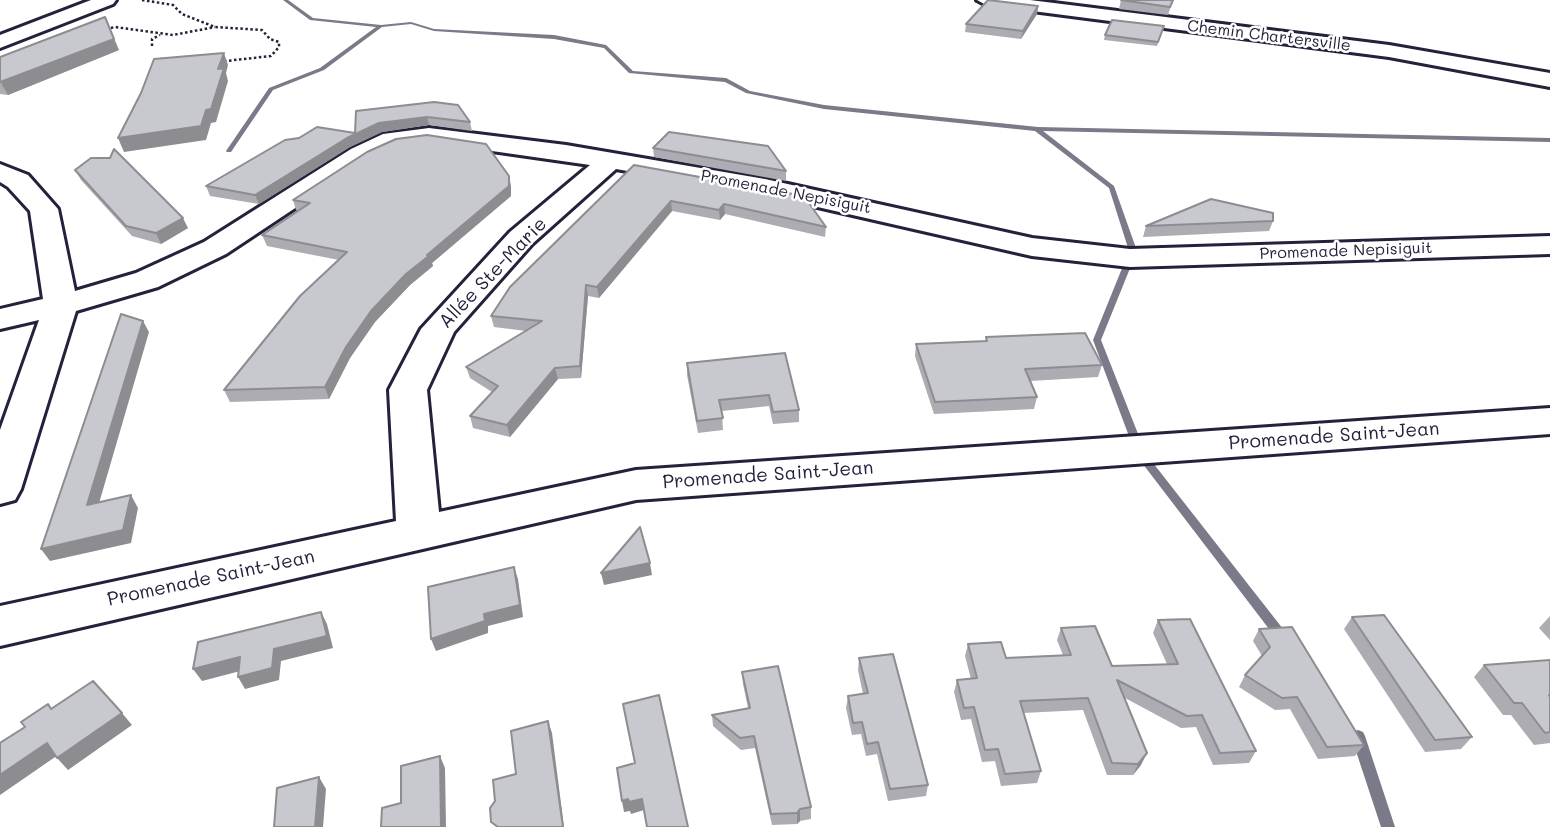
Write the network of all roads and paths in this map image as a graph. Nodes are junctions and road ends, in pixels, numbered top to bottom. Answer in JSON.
{"nodes":[{"id":1,"x":107,"y":0,"type":"edge"},
{"id":2,"x":142,"y":0,"type":"edge"},
{"id":3,"x":986,"y":0,"type":"edge"},
{"id":4,"x":215,"y":27,"type":"junction"},
{"id":5,"x":101,"y":31,"type":"edge"},
{"id":6,"x":161,"y":34,"type":"junction"},
{"id":7,"x":0,"y":42,"type":"edge"},
{"id":8,"x":152,"y":46,"type":"dead end"},
{"id":9,"x":226,"y":61,"type":"edge"},
{"id":10,"x":1550,"y":80,"type":"edge"},
{"id":11,"x":610,"y":161,"type":"junction"},
{"id":12,"x":0,"y":172,"type":"edge"},
{"id":13,"x":1550,"y":245,"type":"edge"},
{"id":14,"x":61,"y":305,"type":"junction"},
{"id":15,"x":0,"y":319,"type":"edge"},
{"id":16,"x":1550,"y":421,"type":"edge"},
{"id":17,"x":0,"y":489,"type":"edge"},
{"id":18,"x":419,"y":532,"type":"junction"},
{"id":19,"x":0,"y":626,"type":"edge"}],
"edges":[{"from":1,"to":7,"type":"street"},
{"from":2,"to":4,"type":"path"},
{"from":3,"to":10,"type":"street","name":"Chemin Chartersville"},
{"from":4,"to":6,"type":"path"},
{"from":4,"to":9,"type":"path"},
{"from":5,"to":6,"type":"path"},
{"from":6,"to":8,"type":"path"},
{"from":11,"to":13,"type":"street","name":"Promenade Nepisiguit"},
{"from":11,"to":14,"type":"street","name":"Promenade Nepisiguit"},
{"from":11,"to":18,"type":"street","name":"Allée Ste-Marie"},
{"from":12,"to":14,"type":"street"},
{"from":14,"to":15,"type":"street","name":"Promenade Nepisiguit"},
{"from":14,"to":17,"type":"street"},
{"from":16,"to":18,"type":"street","name":"Promenade Saint-Jean"},
{"from":18,"to":19,"type":"street","name":"Promenade Saint-Jean"}]}
